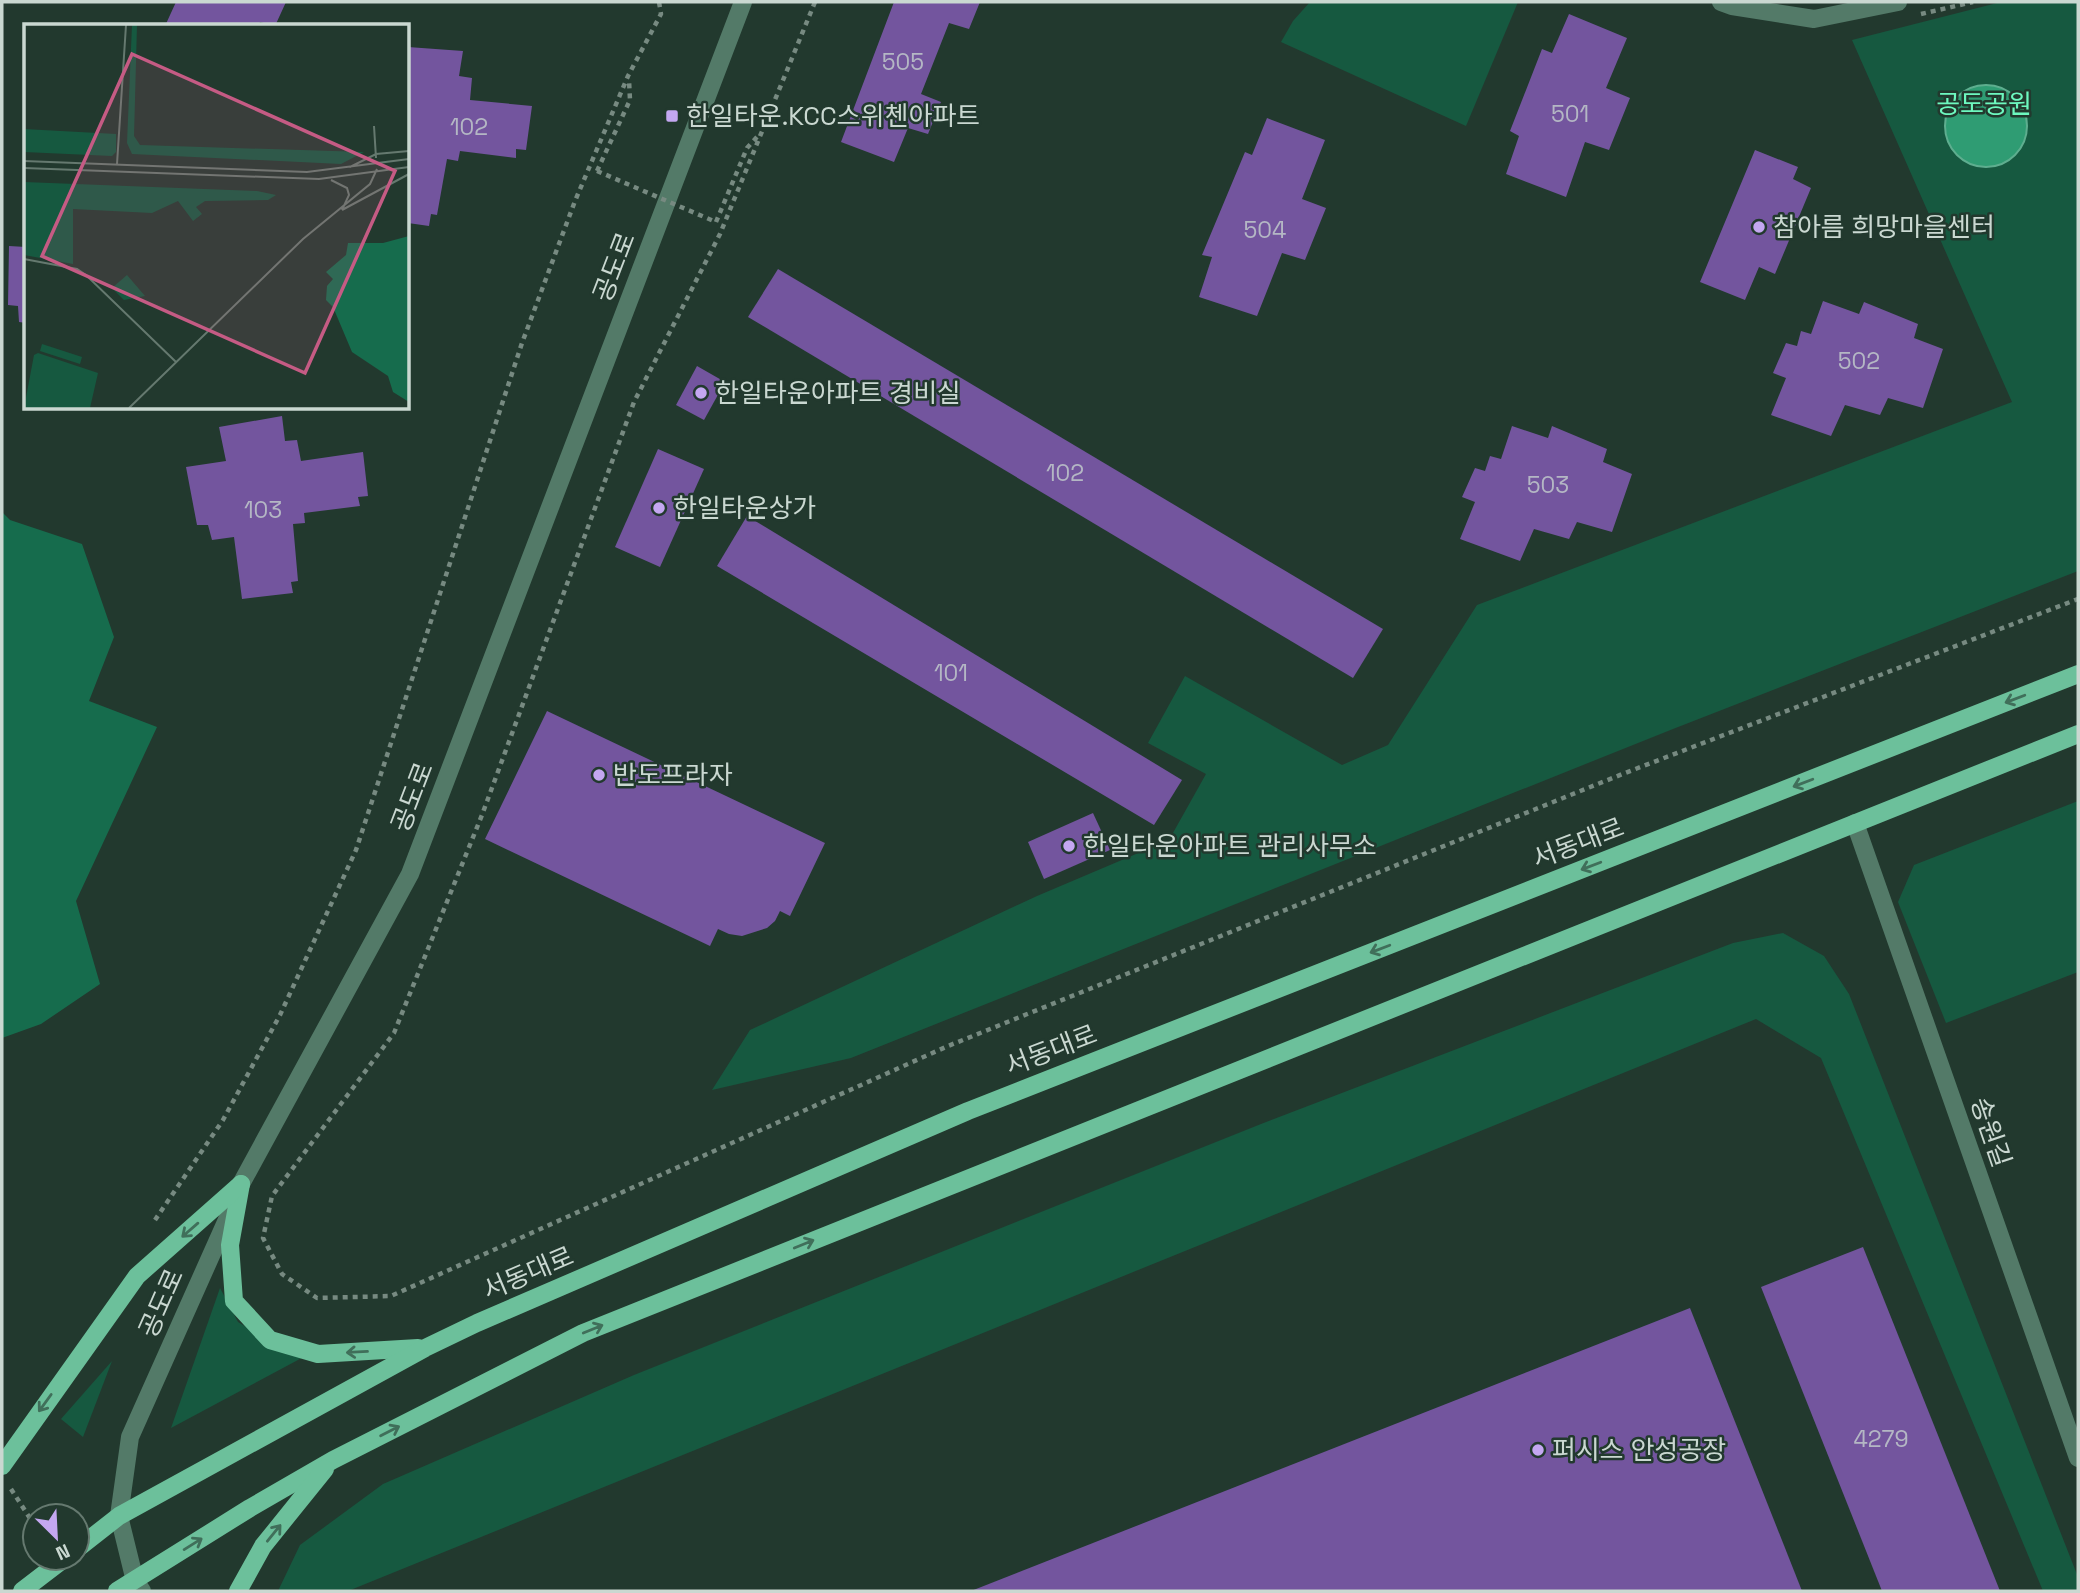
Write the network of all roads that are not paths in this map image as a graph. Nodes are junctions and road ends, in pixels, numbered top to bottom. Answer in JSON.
{"nodes":[{"id":1,"x":744,"y":2,"type":"edge"},
{"id":2,"x":1721,"y":2,"type":"edge"},
{"id":3,"x":1898,"y":2,"type":"edge"},
{"id":4,"x":2078,"y":674,"type":"edge"},
{"id":5,"x":2078,"y":734,"type":"edge"},
{"id":6,"x":1855,"y":823,"type":"junction"},
{"id":7,"x":241,"y":1184,"type":"junction"},
{"id":8,"x":425,"y":1348,"type":"junction"},
{"id":9,"x":2078,"y":1458,"type":"edge"},
{"id":10,"x":333,"y":1460,"type":"junction"},
{"id":11,"x":2,"y":1466,"type":"edge"},
{"id":12,"x":119,"y":1516,"type":"junction"},
{"id":13,"x":91,"y":1538,"type":"edge"},
{"id":14,"x":47,"y":1572,"type":"edge"},
{"id":15,"x":139,"y":1586,"type":"edge"},
{"id":16,"x":22,"y":1591,"type":"edge"},
{"id":17,"x":117,"y":1591,"type":"edge"},
{"id":18,"x":238,"y":1591,"type":"edge"}],
"edges":[{"from":1,"to":7,"type":"street","name":"공도로"},
{"from":2,"to":3,"type":"street"},
{"from":4,"to":8,"type":"main road","name":"서동대로","one_way":true},
{"from":5,"to":6,"type":"main road"},
{"from":6,"to":9,"type":"street","name":"송원길"},
{"from":10,"to":6,"type":"main road","one_way":true},
{"from":8,"to":7,"type":"main road","one_way":true},
{"from":7,"to":11,"type":"main road","one_way":true},
{"from":7,"to":12,"type":"street","name":"공도로"},
{"from":8,"to":12,"type":"main road","name":"서동대로"},
{"from":15,"to":10,"type":"main road","one_way":true},
{"from":18,"to":10,"type":"main road","one_way":true},
{"from":12,"to":13,"type":"main road","name":"서동대로"},
{"from":12,"to":15,"type":"street","name":"공도로"},
{"from":14,"to":16,"type":"main road"},
{"from":15,"to":17,"type":"main road"}]}
